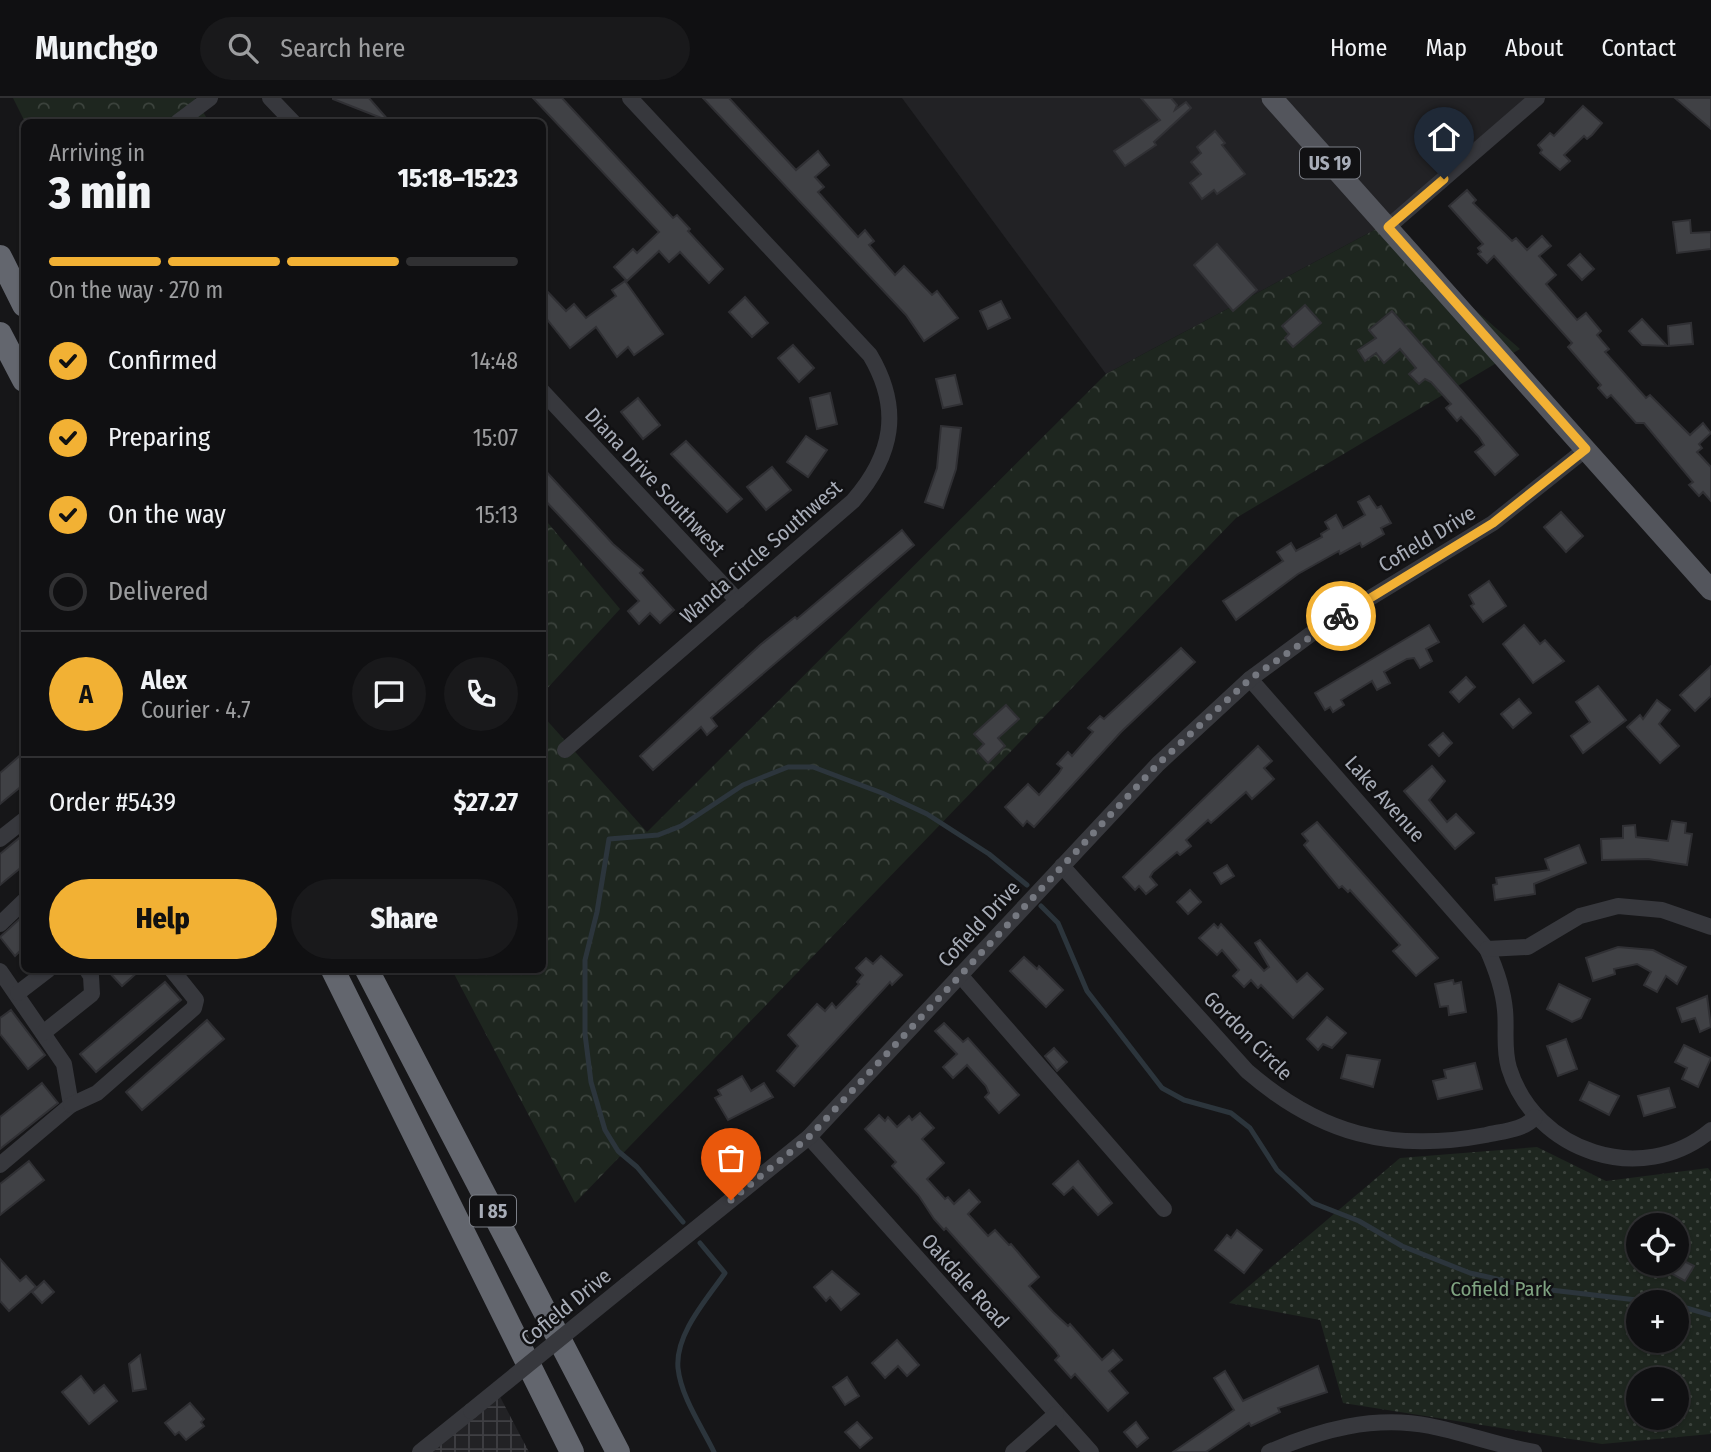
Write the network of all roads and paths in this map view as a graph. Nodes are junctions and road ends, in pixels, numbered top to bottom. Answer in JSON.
{"nodes":[{"id":1,"x":210,"y":98,"type":"edge"},
{"id":2,"x":270,"y":98,"type":"edge"},
{"id":3,"x":631,"y":98,"type":"edge"},
{"id":4,"x":1272,"y":98,"type":"edge"},
{"id":5,"x":1537,"y":98,"type":"edge"},
{"id":6,"x":182,"y":119,"type":"edge"},
{"id":7,"x":290,"y":119,"type":"edge"},
{"id":8,"x":1388,"y":227,"type":"junction"},
{"id":9,"x":0,"y":257,"type":"edge"},
{"id":10,"x":21,"y":299,"type":"edge"},
{"id":11,"x":0,"y":334,"type":"edge"},
{"id":12,"x":21,"y":374,"type":"edge"},
{"id":13,"x":546,"y":395,"type":"edge"},
{"id":14,"x":1586,"y":449,"type":"junction"},
{"id":15,"x":1711,"y":590,"type":"edge"},
{"id":16,"x":738,"y":601,"type":"junction"},
{"id":17,"x":1250,"y":679,"type":"junction"},
{"id":18,"x":565,"y":750,"type":"dead end"},
{"id":19,"x":21,"y":822,"type":"edge"},
{"id":20,"x":0,"y":839,"type":"edge"},
{"id":21,"x":1062,"y":866,"type":"junction"},
{"id":22,"x":21,"y":904,"type":"edge"},
{"id":23,"x":0,"y":924,"type":"edge"},
{"id":24,"x":1711,"y":927,"type":"edge"},
{"id":25,"x":1487,"y":949,"type":"junction"},
{"id":26,"x":0,"y":971,"type":"edge"},
{"id":27,"x":44,"y":973,"type":"edge"},
{"id":28,"x":89,"y":973,"type":"edge"},
{"id":29,"x":174,"y":973,"type":"edge"},
{"id":30,"x":334,"y":973,"type":"edge"},
{"id":31,"x":369,"y":973,"type":"edge"},
{"id":32,"x":960,"y":975,"type":"junction"},
{"id":33,"x":18,"y":993,"type":"junction"},
{"id":34,"x":43,"y":1033,"type":"junction"},
{"id":35,"x":71,"y":1105,"type":"junction"},
{"id":36,"x":1535,"y":1117,"type":"junction"},
{"id":37,"x":809,"y":1137,"type":"junction"},
{"id":38,"x":1708,"y":1138,"type":"edge"},
{"id":39,"x":0,"y":1166,"type":"edge"},
{"id":40,"x":1164,"y":1209,"type":"dead end"},
{"id":41,"x":1056,"y":1414,"type":"junction"},
{"id":42,"x":420,"y":1452,"type":"edge"},
{"id":43,"x":572,"y":1452,"type":"edge"},
{"id":44,"x":618,"y":1452,"type":"edge"},
{"id":45,"x":1013,"y":1452,"type":"edge"},
{"id":46,"x":1091,"y":1452,"type":"edge"},
{"id":47,"x":1269,"y":1452,"type":"edge"},
{"id":48,"x":1534,"y":1452,"type":"edge"}],
"edges":[{"from":1,"to":6,"type":"street"},
{"from":2,"to":7,"type":"street"},
{"from":3,"to":16,"type":"street","name":"Wanda Circle Southwest"},
{"from":4,"to":8,"type":"main road","number":"US 19"},
{"from":5,"to":8,"type":"street"},
{"from":8,"to":14,"type":"main road","number":"US 19"},
{"from":9,"to":10,"type":"highway"},
{"from":11,"to":12,"type":"highway"},
{"from":13,"to":16,"type":"street","name":"Diana Drive Southwest"},
{"from":14,"to":15,"type":"main road","number":"US 19"},
{"from":14,"to":17,"type":"street","name":"Cofield Drive"},
{"from":16,"to":18,"type":"street","name":"Wanda Circle Southwest"},
{"from":17,"to":21,"type":"street","name":"Cofield Drive"},
{"from":17,"to":25,"type":"street","name":"Lake Avenue"},
{"from":19,"to":20,"type":"street"},
{"from":21,"to":32,"type":"street","name":"Cofield Drive"},
{"from":21,"to":36,"type":"street","name":"Gordon Circle"},
{"from":22,"to":23,"type":"street"},
{"from":24,"to":25,"type":"street"},
{"from":25,"to":36,"type":"street"},
{"from":26,"to":33,"type":"street"},
{"from":27,"to":33,"type":"street"},
{"from":28,"to":34,"type":"street"},
{"from":29,"to":35,"type":"street"},
{"from":30,"to":43,"type":"highway","number":"I 85"},
{"from":31,"to":44,"type":"highway","number":"I 85"},
{"from":32,"to":37,"type":"street","name":"Cofield Drive"},
{"from":32,"to":40,"type":"street"},
{"from":33,"to":34,"type":"street"},
{"from":34,"to":35,"type":"street"},
{"from":35,"to":39,"type":"street"},
{"from":36,"to":38,"type":"street"},
{"from":37,"to":41,"type":"street","name":"Oakdale Road"},
{"from":37,"to":42,"type":"street","name":"Cofield Drive","bridge":true},
{"from":41,"to":45,"type":"street"},
{"from":41,"to":46,"type":"street","name":"Oakdale Road"},
{"from":47,"to":48,"type":"street"}]}
